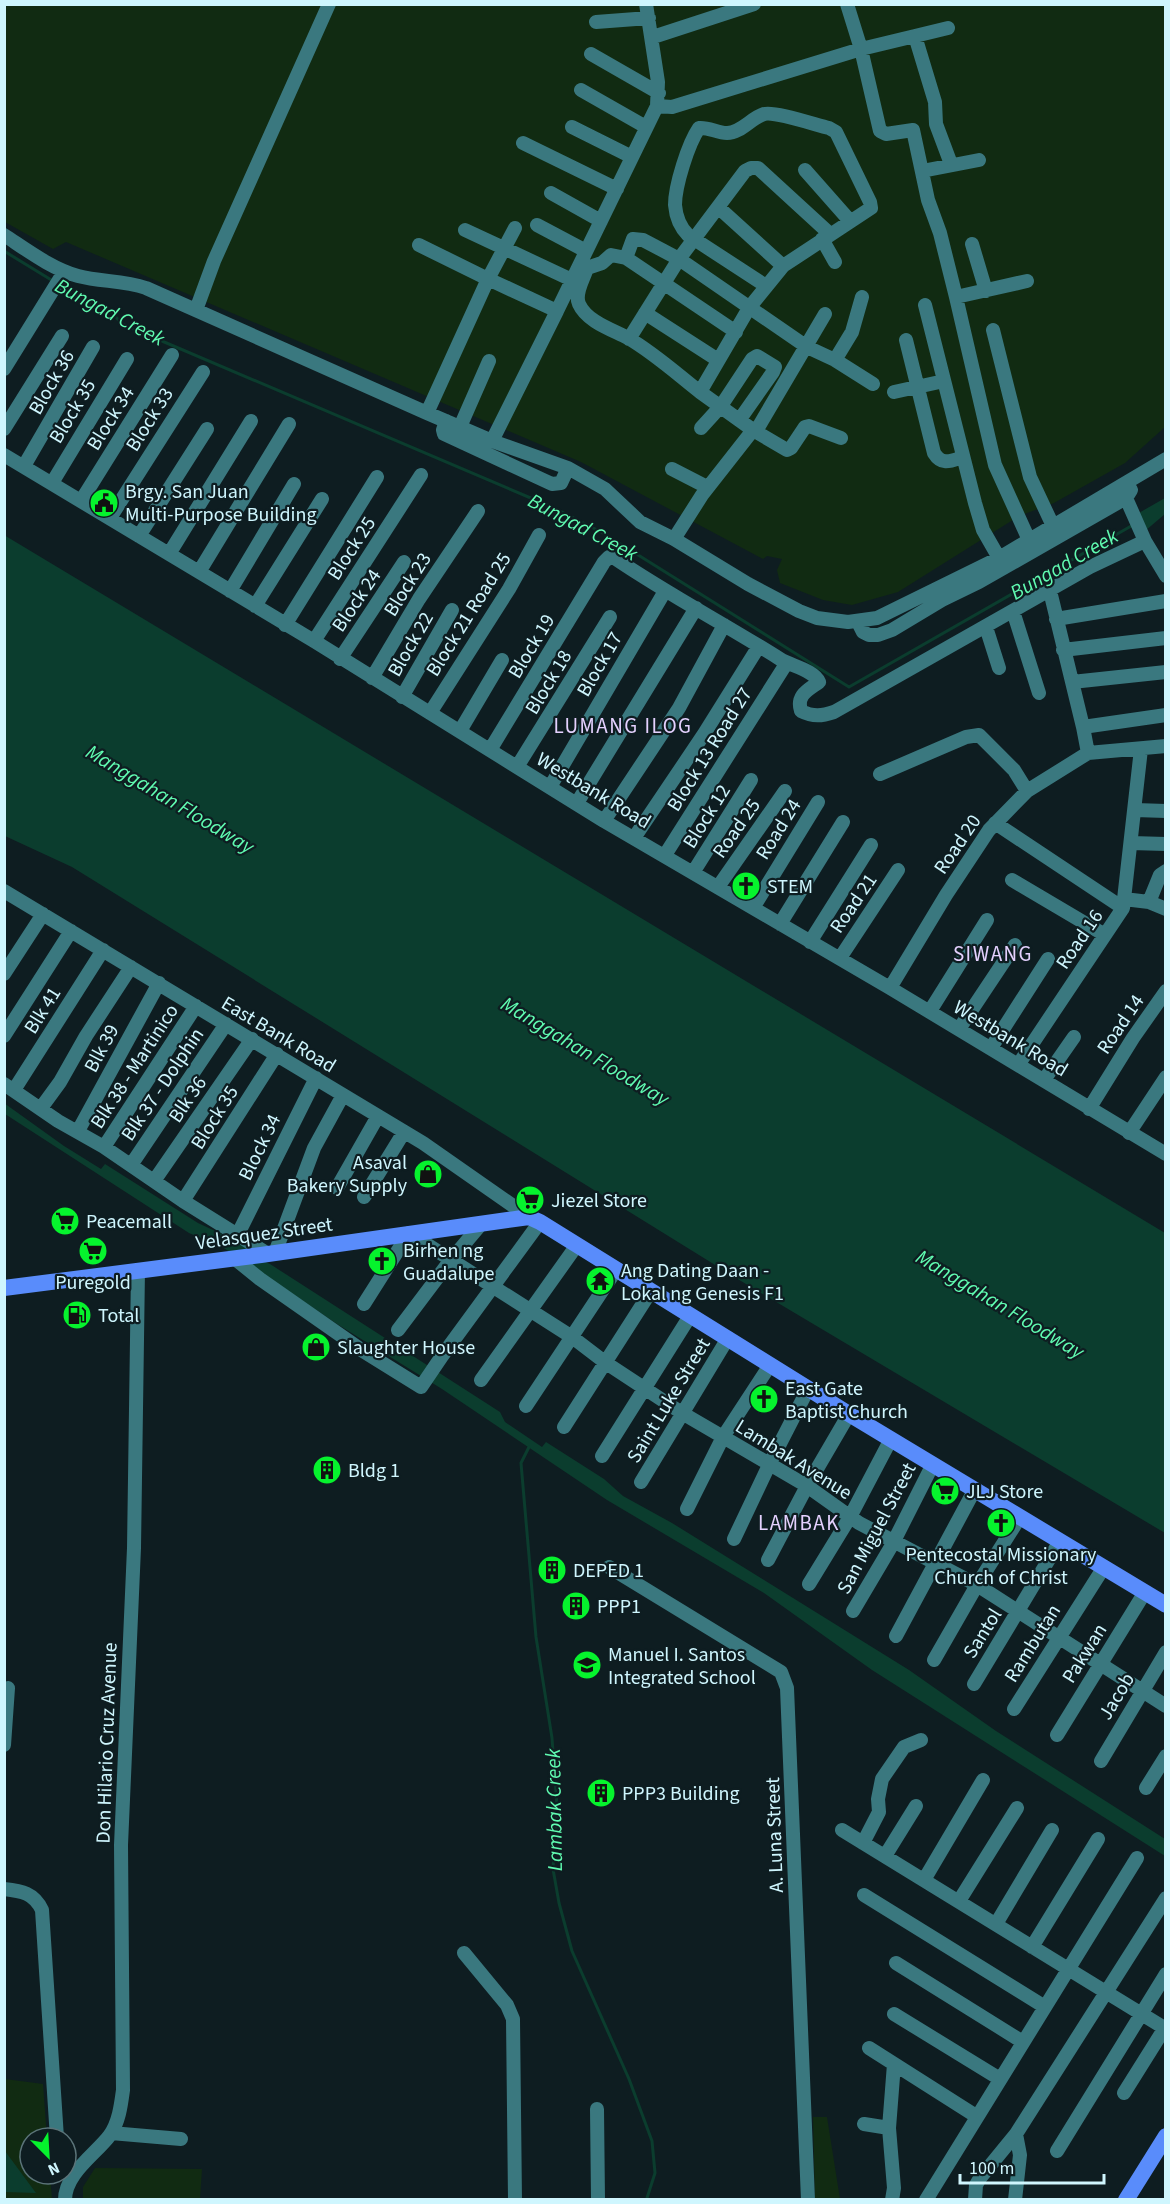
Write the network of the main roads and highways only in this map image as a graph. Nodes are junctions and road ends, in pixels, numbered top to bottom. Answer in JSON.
{"nodes":[{"id":1,"x":4,"y":1288,"type":"edge"},
{"id":2,"x":1166,"y":1605,"type":"edge"},
{"id":3,"x":1166,"y":2136,"type":"edge"},
{"id":4,"x":1126,"y":2199,"type":"edge"}],
"edges":[{"from":1,"to":2,"type":"main road","name":"Velasquez Street"},
{"from":3,"to":4,"type":"main road"}]}
